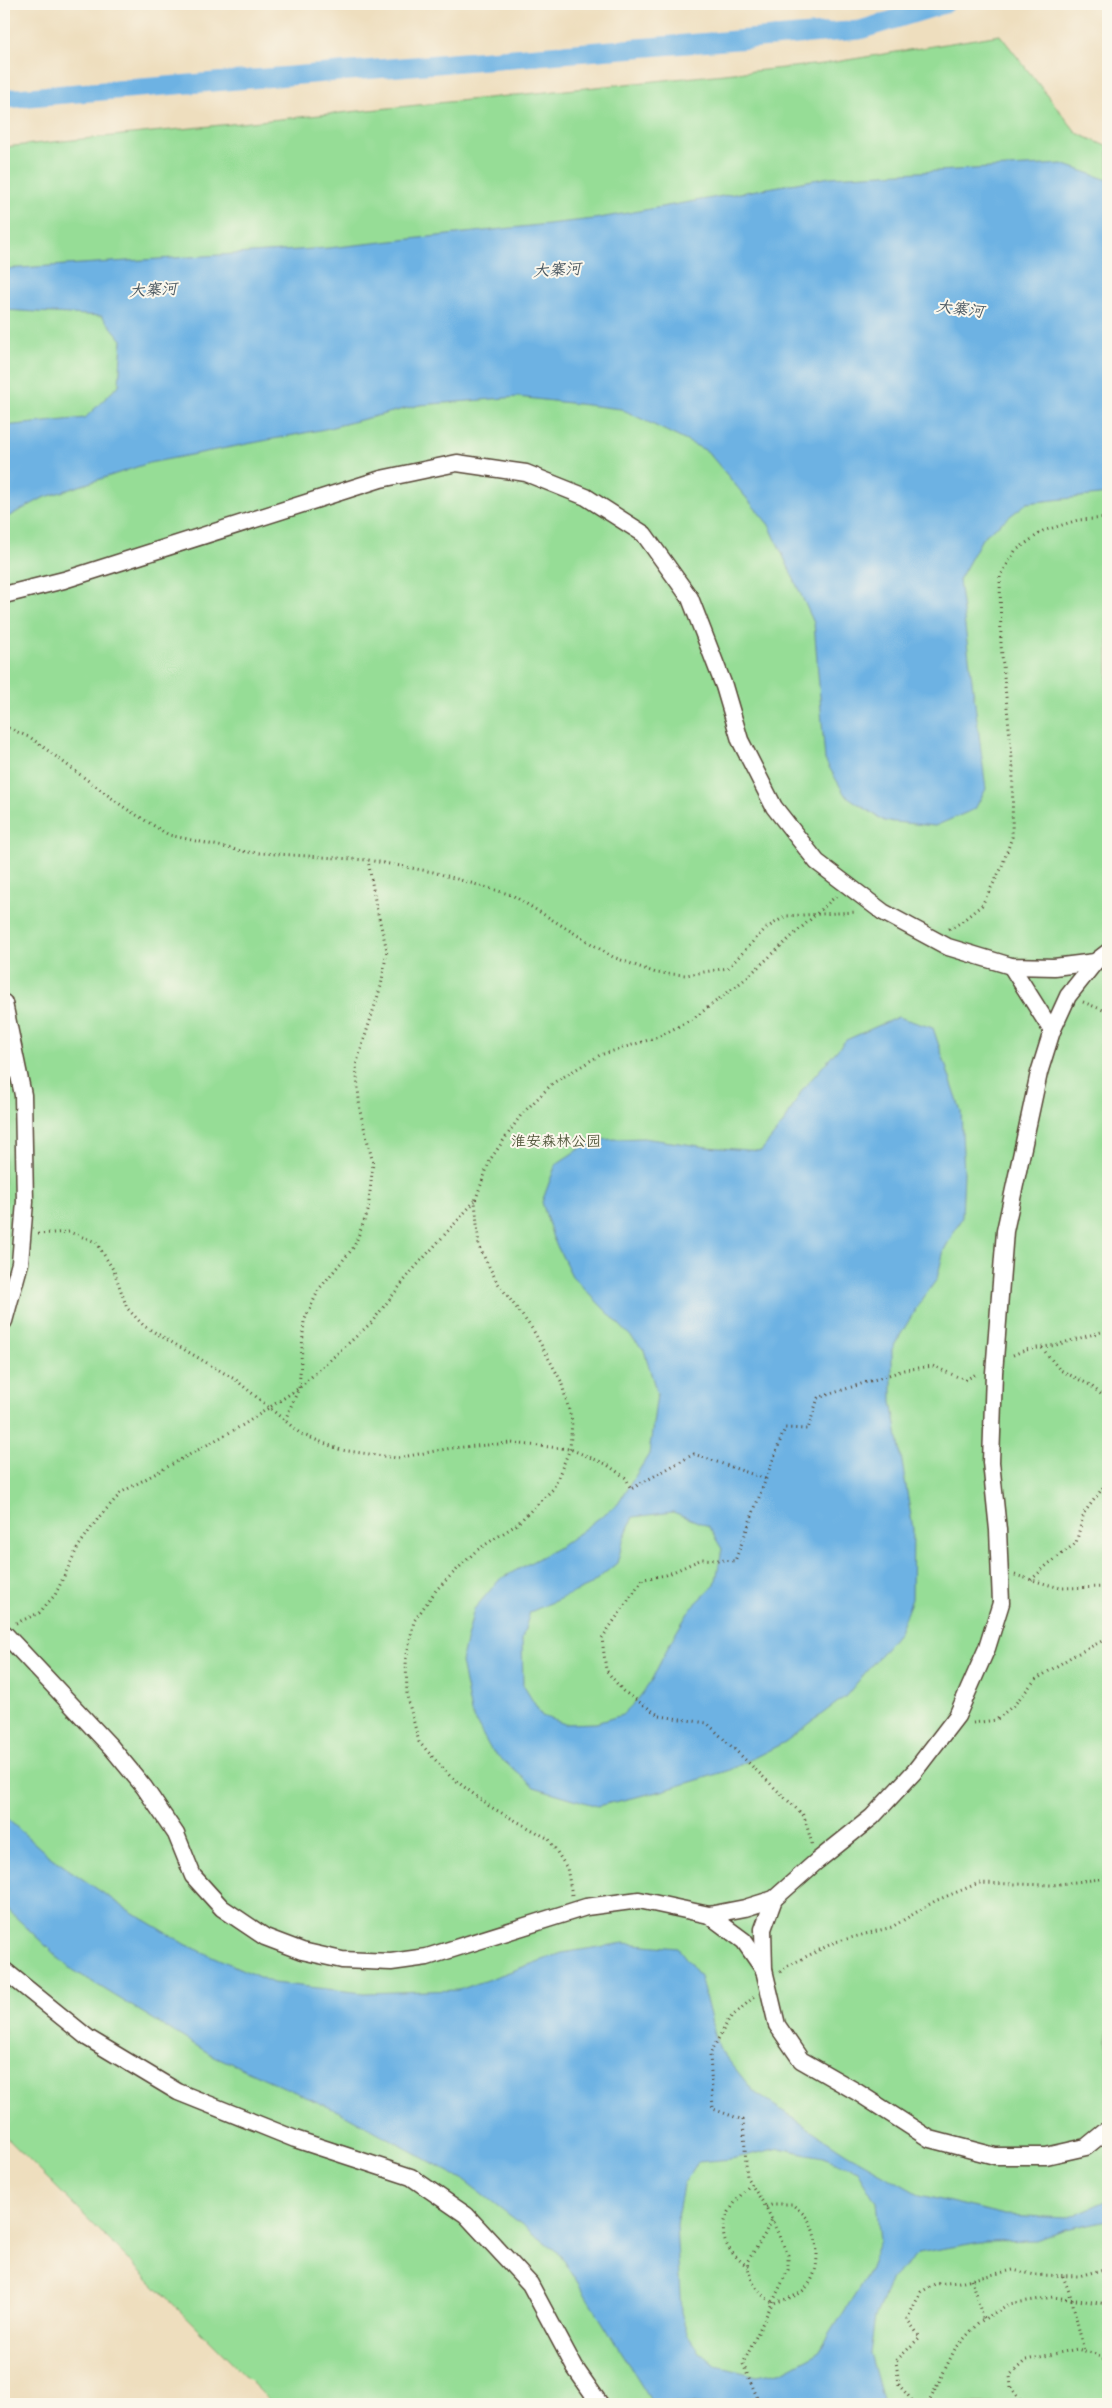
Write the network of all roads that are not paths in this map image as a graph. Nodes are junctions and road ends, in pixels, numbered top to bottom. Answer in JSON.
{"nodes":[{"id":1,"x":4,"y":595,"type":"edge"},
{"id":2,"x":1108,"y":952,"type":"edge"},
{"id":3,"x":1094,"y":962,"type":"junction"},
{"id":4,"x":1011,"y":966,"type":"junction"},
{"id":5,"x":4,"y":1003,"type":"edge"},
{"id":6,"x":1052,"y":1031,"type":"junction"},
{"id":7,"x":4,"y":1321,"type":"edge"},
{"id":8,"x":8,"y":1629,"type":"edge"},
{"id":9,"x":774,"y":1898,"type":"junction"},
{"id":10,"x":709,"y":1915,"type":"junction"},
{"id":11,"x":4,"y":1970,"type":"edge"},
{"id":12,"x":766,"y":1978,"type":"junction"},
{"id":13,"x":1108,"y":2129,"type":"edge"},
{"id":14,"x":600,"y":2404,"type":"edge"}],
"edges":[{"from":1,"to":4,"type":"street"},
{"from":2,"to":3,"type":"street"},
{"from":3,"to":4,"type":"street"},
{"from":3,"to":6,"type":"street"},
{"from":4,"to":6,"type":"street"},
{"from":5,"to":7,"type":"street"},
{"from":6,"to":9,"type":"street"},
{"from":8,"to":10,"type":"street"},
{"from":9,"to":10,"type":"street"},
{"from":9,"to":12,"type":"street"},
{"from":10,"to":12,"type":"street"},
{"from":11,"to":14,"type":"street"},
{"from":12,"to":13,"type":"street"}]}
